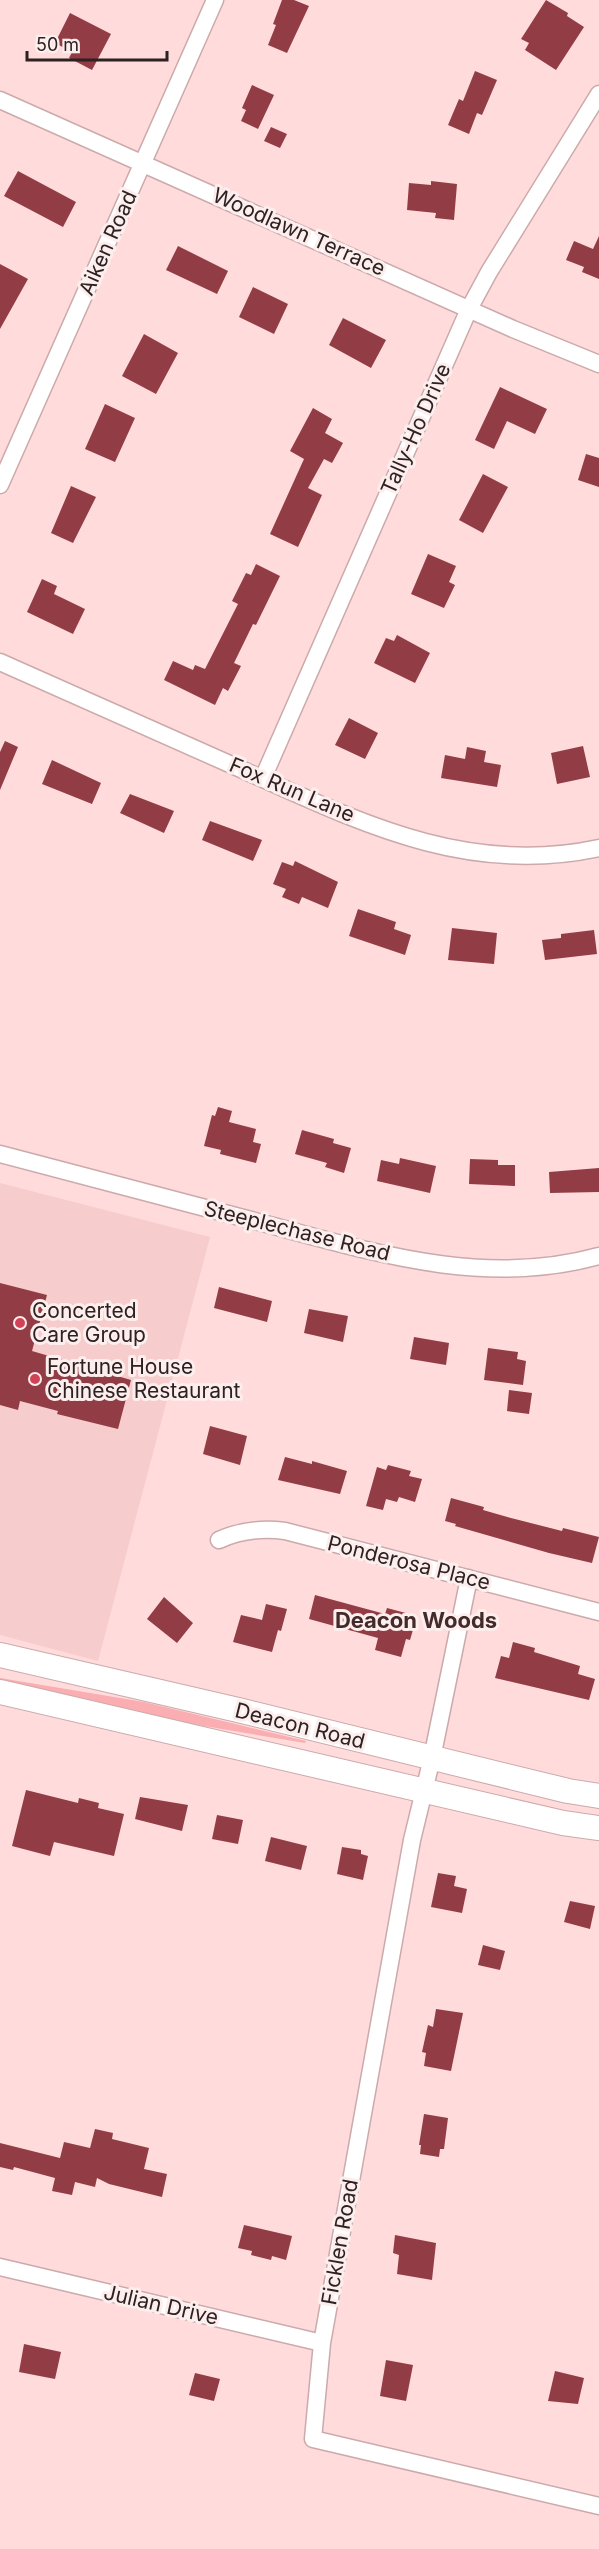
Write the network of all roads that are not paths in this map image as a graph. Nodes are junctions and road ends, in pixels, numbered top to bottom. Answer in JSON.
{"nodes":[{"id":1,"x":214,"y":0,"type":"edge"},
{"id":2,"x":599,"y":94,"type":"edge"},
{"id":3,"x":0,"y":100,"type":"edge"},
{"id":4,"x":143,"y":163,"type":"junction"},
{"id":5,"x":469,"y":309,"type":"junction"},
{"id":6,"x":599,"y":364,"type":"edge"},
{"id":7,"x":0,"y":485,"type":"edge"},
{"id":8,"x":0,"y":662,"type":"edge"},
{"id":9,"x":263,"y":778,"type":"junction"},
{"id":10,"x":599,"y":848,"type":"edge"},
{"id":11,"x":0,"y":1154,"type":"edge"},
{"id":12,"x":599,"y":1256,"type":"edge"},
{"id":13,"x":219,"y":1540,"type":"dead end"},
{"id":14,"x":469,"y":1578,"type":"junction"},
{"id":15,"x":599,"y":1612,"type":"edge"},
{"id":16,"x":0,"y":1656,"type":"edge"},
{"id":17,"x":0,"y":1692,"type":"edge"},
{"id":18,"x":432,"y":1758,"type":"junction"},
{"id":19,"x":424,"y":1789,"type":"junction"},
{"id":20,"x":599,"y":1796,"type":"edge"},
{"id":21,"x":599,"y":1828,"type":"edge"},
{"id":22,"x":0,"y":2267,"type":"edge"},
{"id":23,"x":322,"y":2343,"type":"junction"},
{"id":24,"x":599,"y":2506,"type":"edge"}],
"edges":[{"from":1,"to":4,"type":"street","name":"Aiken Road"},
{"from":2,"to":5,"type":"street","name":"Tally-Ho Drive"},
{"from":3,"to":4,"type":"street","name":"Woodlawn Terrace"},
{"from":4,"to":5,"type":"street","name":"Woodlawn Terrace"},
{"from":4,"to":7,"type":"street","name":"Aiken Road"},
{"from":5,"to":6,"type":"street","name":"Woodlawn Terrace"},
{"from":5,"to":9,"type":"street","name":"Tally-Ho Drive"},
{"from":8,"to":9,"type":"street","name":"Fox Run Lane"},
{"from":9,"to":10,"type":"street","name":"Fox Run Lane"},
{"from":11,"to":12,"type":"street","name":"Steeplechase Road"},
{"from":13,"to":14,"type":"street","name":"Ponderosa Place"},
{"from":14,"to":15,"type":"street","name":"Ponderosa Place"},
{"from":14,"to":18,"type":"street","name":"Ficklen Road"},
{"from":16,"to":18,"type":"main road","name":"Deacon Road"},
{"from":17,"to":19,"type":"main road","name":"Deacon Road"},
{"from":18,"to":19,"type":"street","name":"Ficklen Road"},
{"from":18,"to":20,"type":"main road","name":"Deacon Road"},
{"from":19,"to":21,"type":"main road","name":"Deacon Road"},
{"from":19,"to":23,"type":"street","name":"Ficklen Road"},
{"from":22,"to":23,"type":"street","name":"Julian Drive"},
{"from":23,"to":24,"type":"street","name":"Ficklen Road"}]}
